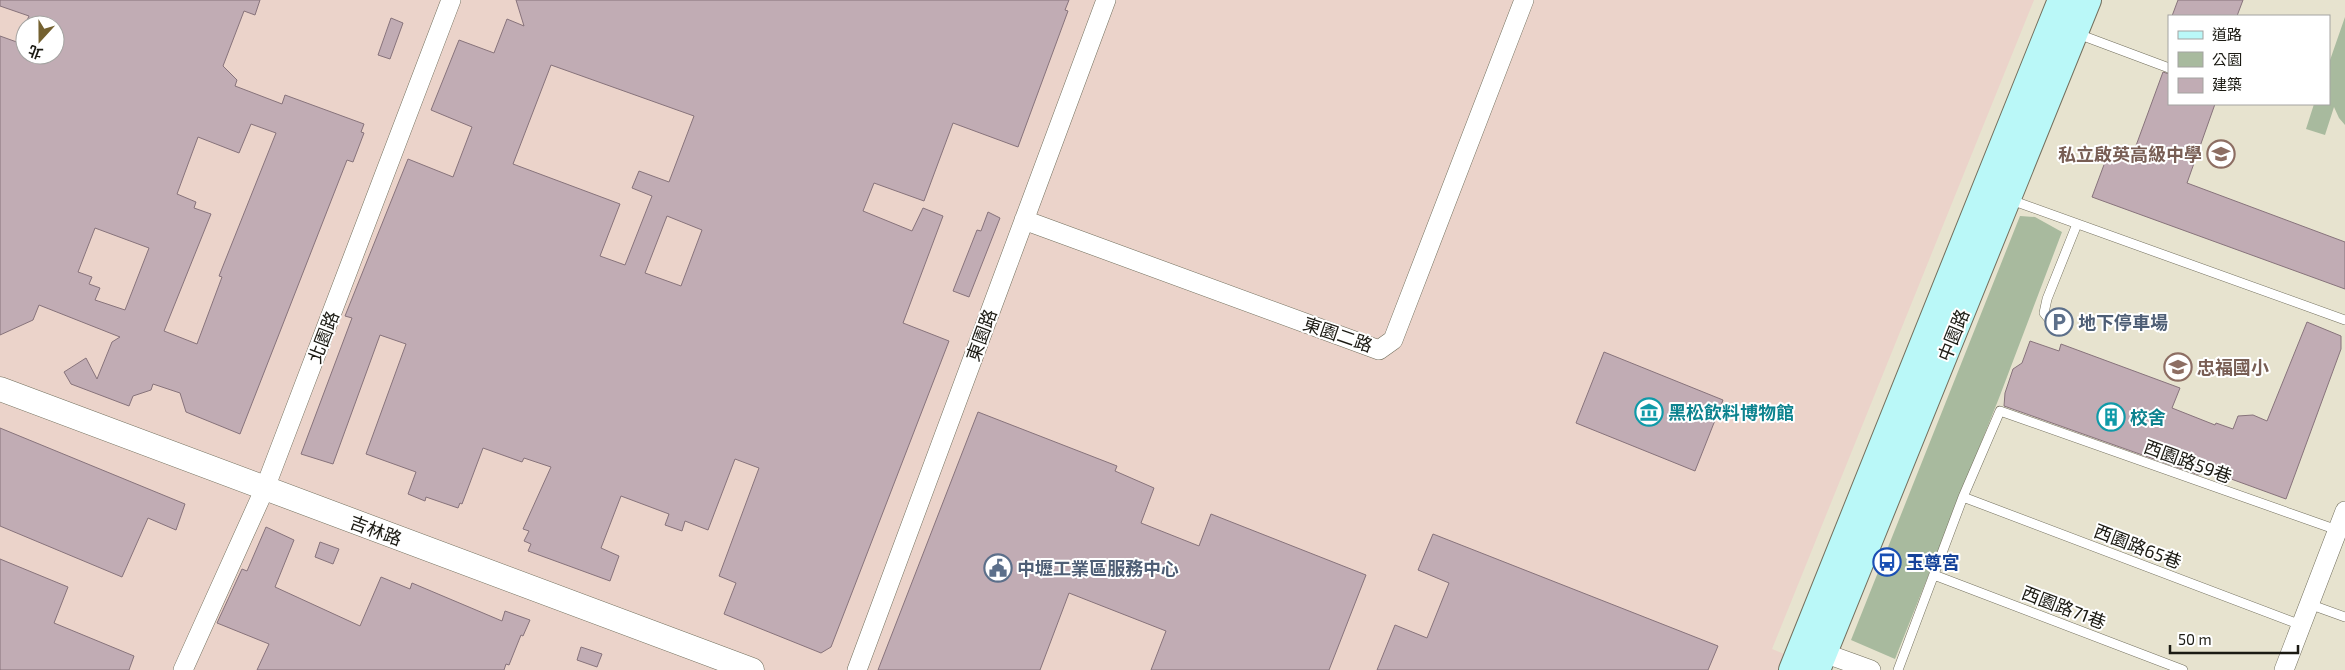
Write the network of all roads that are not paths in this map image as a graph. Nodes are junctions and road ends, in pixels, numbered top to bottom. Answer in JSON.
{"nodes":[{"id":1,"x":451,"y":0,"type":"edge"},
{"id":2,"x":1106,"y":0,"type":"edge"},
{"id":3,"x":1524,"y":0,"type":"edge"},
{"id":4,"x":2061,"y":0,"type":"edge"},
{"id":5,"x":2088,"y":0,"type":"edge"},
{"id":6,"x":2063,"y":28,"type":"junction"},
{"id":7,"x":2168,"y":68,"type":"edge"},
{"id":8,"x":1996,"y":194,"type":"junction"},
{"id":9,"x":1024,"y":220,"type":"junction"},
{"id":10,"x":2077,"y":224,"type":"junction"},
{"id":11,"x":2345,"y":320,"type":"edge"},
{"id":12,"x":2059,"y":322,"type":"dead end"},
{"id":13,"x":0,"y":389,"type":"edge"},
{"id":14,"x":265,"y":488,"type":"junction"},
{"id":15,"x":1963,"y":497,"type":"junction"},
{"id":16,"x":2345,"y":511,"type":"edge"},
{"id":17,"x":2341,"y":532,"type":"edge"},
{"id":18,"x":1934,"y":575,"type":"junction"},
{"id":19,"x":2309,"y":604,"type":"junction"},
{"id":20,"x":2345,"y":617,"type":"edge"},
{"id":21,"x":2301,"y":625,"type":"junction"},
{"id":22,"x":1815,"y":656,"type":"edge"},
{"id":23,"x":183,"y":670,"type":"edge"},
{"id":24,"x":752,"y":670,"type":"edge"},
{"id":25,"x":857,"y":670,"type":"edge"},
{"id":26,"x":1792,"y":670,"type":"edge"},
{"id":27,"x":1870,"y":670,"type":"edge"},
{"id":28,"x":1898,"y":670,"type":"edge"},
{"id":29,"x":2183,"y":670,"type":"edge"},
{"id":30,"x":2284,"y":670,"type":"edge"}],
"edges":[{"from":1,"to":14,"type":"street","name":"北園路"},
{"from":2,"to":9,"type":"street","name":"東園路"},
{"from":3,"to":9,"type":"street","name":"東園二路"},
{"from":4,"to":6,"type":"main road","name":"中園路"},
{"from":5,"to":6,"type":"main road","name":"中園路"},
{"from":6,"to":7,"type":"lane"},
{"from":6,"to":8,"type":"main road","name":"中園路"},
{"from":8,"to":10,"type":"lane"},
{"from":8,"to":22,"type":"main road","name":"中園路"},
{"from":9,"to":25,"type":"street","name":"東園路"},
{"from":10,"to":11,"type":"lane"},
{"from":10,"to":12,"type":"lane"},
{"from":13,"to":14,"type":"street","name":"吉林路"},
{"from":14,"to":23,"type":"street","name":"北園路"},
{"from":14,"to":24,"type":"street","name":"吉林路"},
{"from":15,"to":17,"type":"lane","name":"西園路59巷"},
{"from":15,"to":18,"type":"lane"},
{"from":15,"to":21,"type":"lane","name":"西園路65巷"},
{"from":16,"to":17,"type":"street"},
{"from":17,"to":19,"type":"street"},
{"from":18,"to":28,"type":"lane"},
{"from":18,"to":29,"type":"lane","name":"西園路71巷"},
{"from":19,"to":20,"type":"lane"},
{"from":19,"to":21,"type":"street"},
{"from":21,"to":30,"type":"street"},
{"from":22,"to":26,"type":"main road","name":"中園路"},
{"from":22,"to":27,"type":"street"}]}
